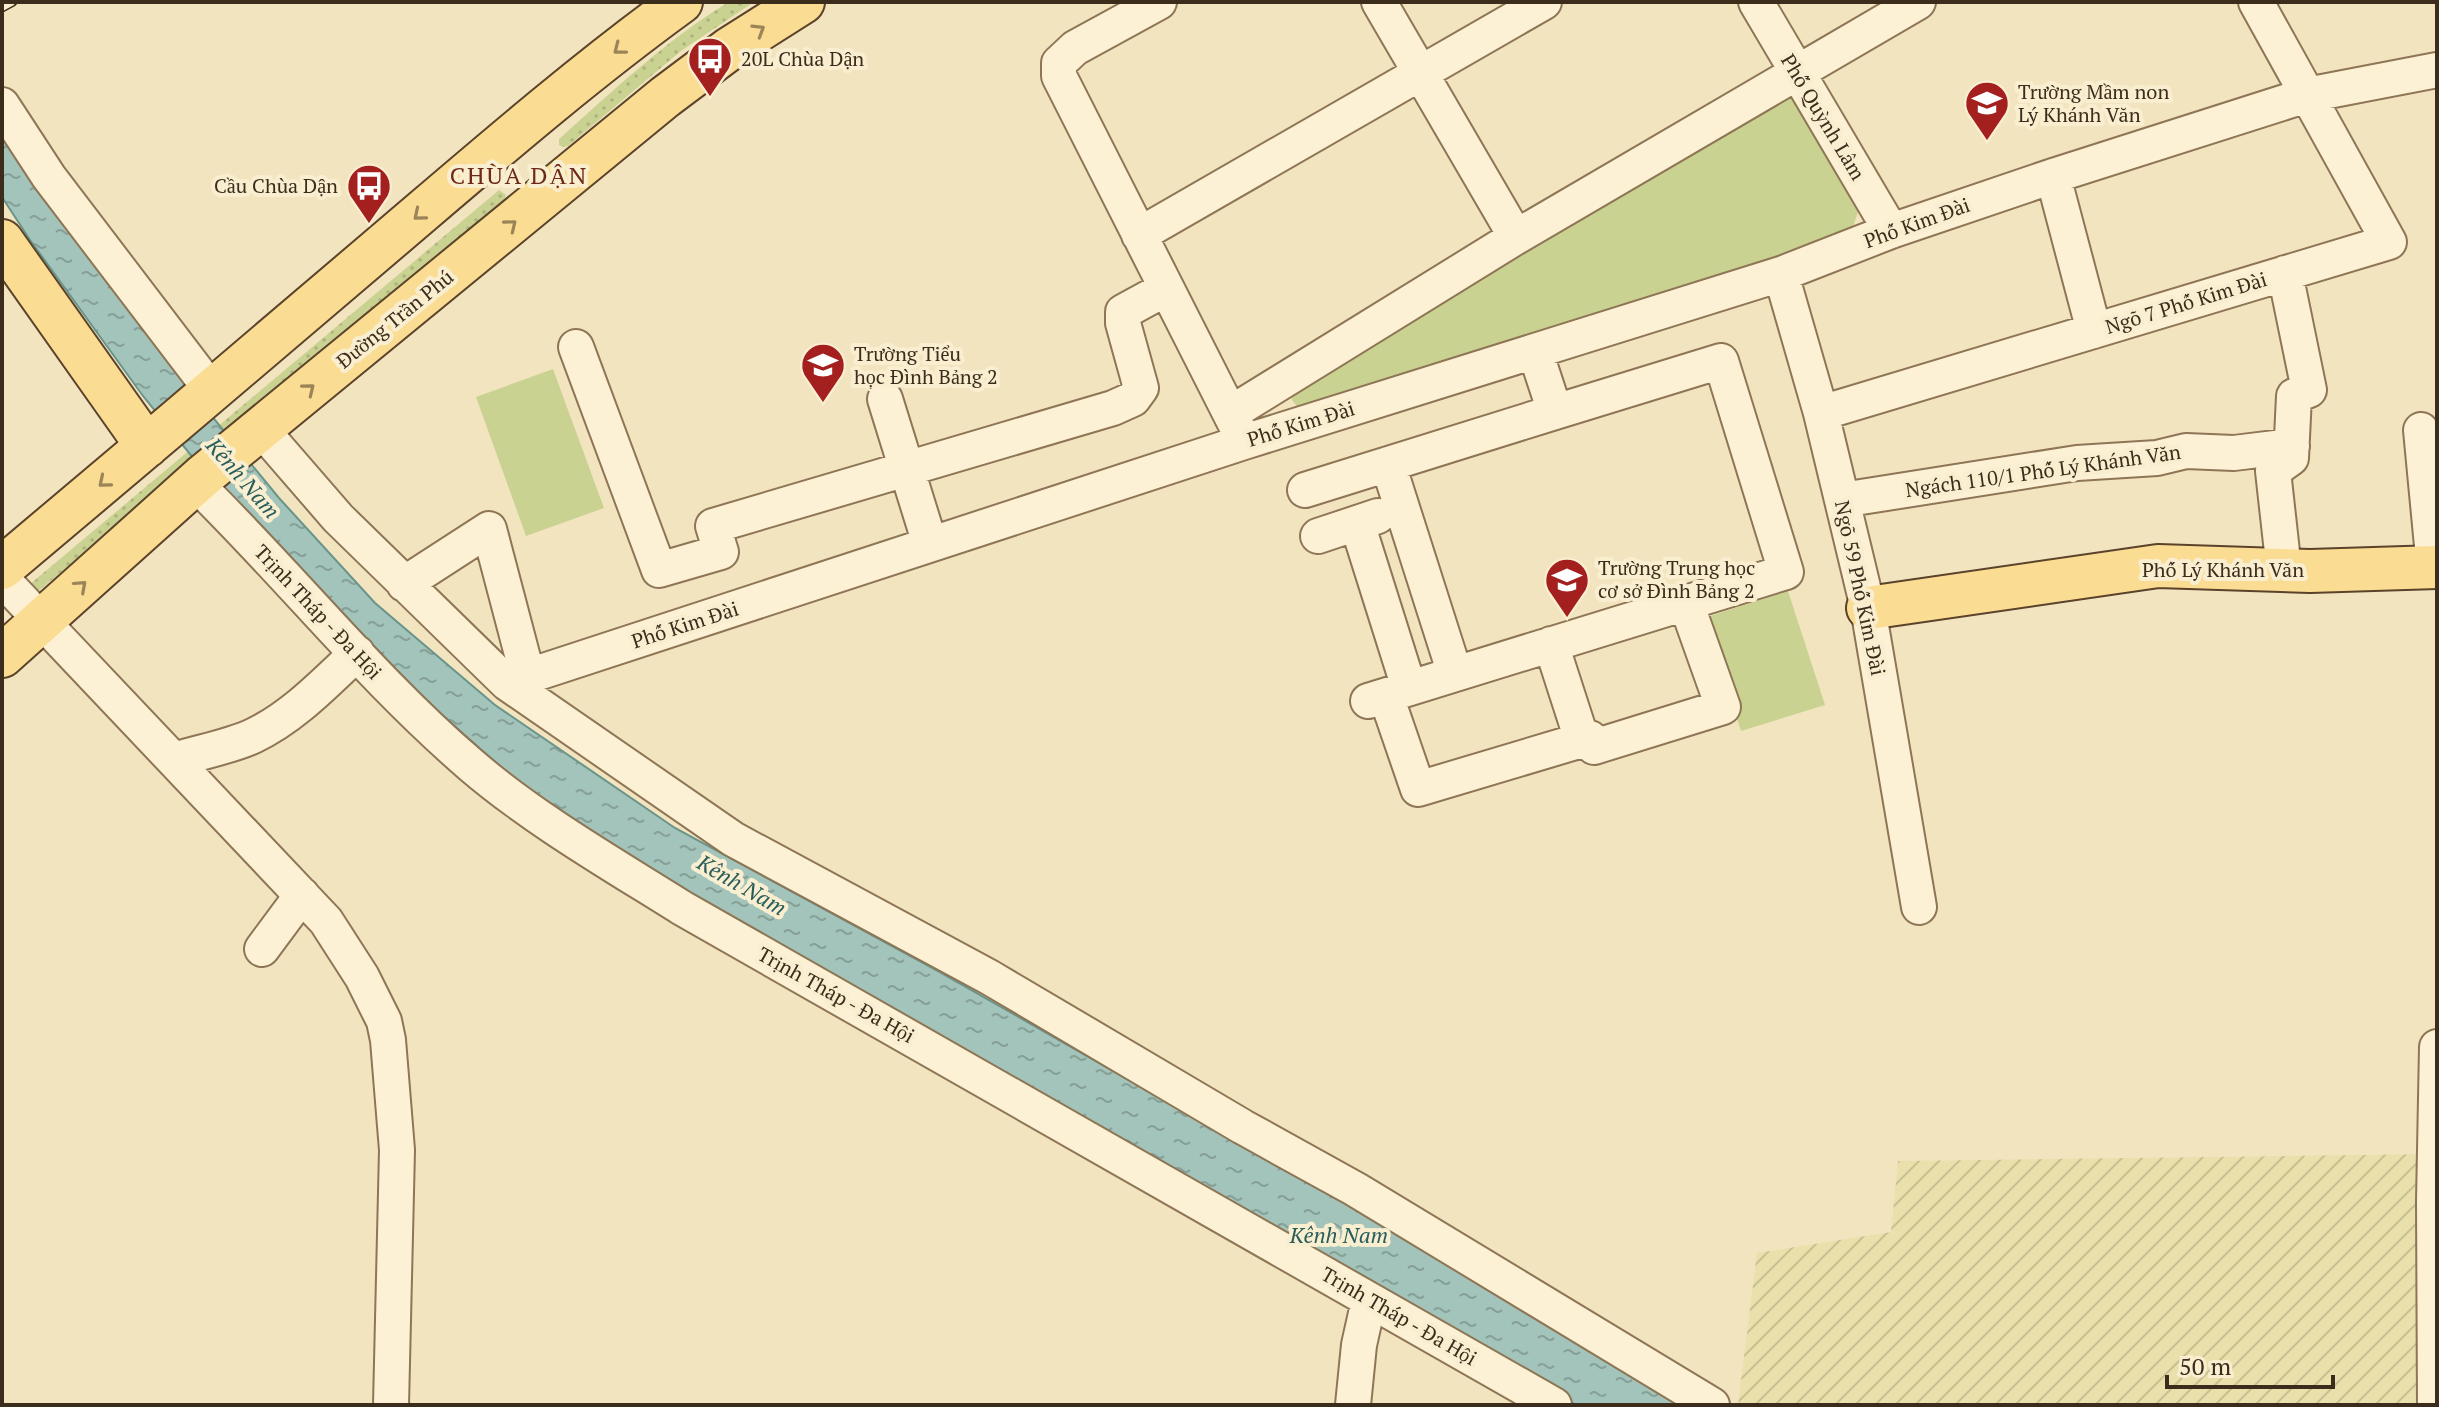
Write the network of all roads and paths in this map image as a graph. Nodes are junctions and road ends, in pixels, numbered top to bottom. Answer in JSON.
{"nodes":[{"id":1,"x":681,"y":2,"type":"edge"},
{"id":2,"x":803,"y":2,"type":"edge"},
{"id":3,"x":1159,"y":2,"type":"edge"},
{"id":4,"x":1379,"y":2,"type":"edge"},
{"id":5,"x":1544,"y":2,"type":"edge"},
{"id":6,"x":1756,"y":2,"type":"edge"},
{"id":7,"x":1918,"y":2,"type":"edge"},
{"id":8,"x":2256,"y":2,"type":"edge"},
{"id":9,"x":2437,"y":70,"type":"edge"},
{"id":10,"x":1420,"y":74,"type":"junction"},
{"id":11,"x":1797,"y":74,"type":"junction"},
{"id":12,"x":2307,"y":95,"type":"junction"},
{"id":13,"x":2,"y":105,"type":"edge"},
{"id":14,"x":520,"y":129,"type":"junction"},
{"id":15,"x":2053,"y":176,"type":"junction"},
{"id":16,"x":563,"y":182,"type":"junction"},
{"id":17,"x":1891,"y":231,"type":"junction"},
{"id":18,"x":1139,"y":235,"type":"junction"},
{"id":19,"x":1516,"y":237,"type":"junction"},
{"id":20,"x":2,"y":241,"type":"edge"},
{"id":21,"x":2285,"y":273,"type":"junction"},
{"id":22,"x":1781,"y":274,"type":"junction"},
{"id":23,"x":1165,"y":289,"type":"junction"},
{"id":24,"x":2094,"y":331,"type":"junction"},
{"id":25,"x":576,"y":347,"type":"dead end"},
{"id":26,"x":1535,"y":351,"type":"junction"},
{"id":27,"x":210,"y":393,"type":"junction"},
{"id":28,"x":885,"y":399,"type":"dead end"},
{"id":29,"x":1555,"y":412,"type":"junction"},
{"id":30,"x":1821,"y":413,"type":"junction"},
{"id":31,"x":1237,"y":427,"type":"junction"},
{"id":32,"x":2421,"y":430,"type":"dead end"},
{"id":33,"x":254,"y":433,"type":"junction"},
{"id":34,"x":155,"y":439,"type":"junction"},
{"id":35,"x":2292,"y":446,"type":"junction"},
{"id":36,"x":1388,"y":464,"type":"junction"},
{"id":37,"x":907,"y":469,"type":"junction"},
{"id":38,"x":199,"y":479,"type":"junction"},
{"id":39,"x":1305,"y":490,"type":"dead end"},
{"id":40,"x":1842,"y":500,"type":"junction"},
{"id":41,"x":1402,"y":508,"type":"junction"},
{"id":42,"x":1357,"y":523,"type":"junction"},
{"id":43,"x":1318,"y":536,"type":"dead end"},
{"id":44,"x":930,"y":544,"type":"junction"},
{"id":45,"x":2436,"y":567,"type":"edge"},
{"id":46,"x":2,"y":568,"type":"edge"},
{"id":47,"x":2284,"y":570,"type":"junction"},
{"id":48,"x":2,"y":579,"type":"edge"},
{"id":49,"x":404,"y":584,"type":"junction"},
{"id":50,"x":1686,"y":603,"type":"junction"},
{"id":51,"x":1868,"y":608,"type":"junction"},
{"id":52,"x":43,"y":620,"type":"junction"},
{"id":53,"x":1551,"y":644,"type":"junction"},
{"id":54,"x":357,"y":653,"type":"junction"},
{"id":55,"x":2,"y":656,"type":"edge"},
{"id":56,"x":1455,"y":674,"type":"junction"},
{"id":57,"x":517,"y":680,"type":"junction"},
{"id":58,"x":1388,"y":695,"type":"junction"},
{"id":59,"x":1582,"y":740,"type":"junction"},
{"id":60,"x":174,"y":760,"type":"junction"},
{"id":61,"x":302,"y":895,"type":"junction"},
{"id":62,"x":1919,"y":907,"type":"dead end"},
{"id":63,"x":262,"y":949,"type":"dead end"},
{"id":64,"x":2437,"y":1047,"type":"edge"},
{"id":65,"x":1369,"y":1300,"type":"junction"},
{"id":66,"x":391,"y":1405,"type":"edge"},
{"id":67,"x":1353,"y":1405,"type":"edge"},
{"id":68,"x":1554,"y":1405,"type":"edge"},
{"id":69,"x":1712,"y":1405,"type":"edge"},
{"id":70,"x":2435,"y":1405,"type":"edge"}],
"edges":[{"from":1,"to":14,"type":"main road","one_way":true},
{"from":16,"to":2,"type":"main road","name":"Đường Trần Phú","one_way":true},
{"from":3,"to":18,"type":"street"},
{"from":4,"to":10,"type":"street"},
{"from":5,"to":10,"type":"street"},
{"from":6,"to":11,"type":"street","name":"Phố Quỳnh Lâm"},
{"from":7,"to":11,"type":"street"},
{"from":8,"to":12,"type":"street"},
{"from":9,"to":12,"type":"street","name":"Phố Kim Đài"},
{"from":10,"to":18,"type":"street"},
{"from":10,"to":19,"type":"street"},
{"from":11,"to":17,"type":"street","name":"Phố Quỳnh Lâm"},
{"from":11,"to":19,"type":"street"},
{"from":12,"to":15,"type":"street","name":"Phố Kim Đài"},
{"from":12,"to":21,"type":"street","name":"Ngõ 7 Phố Kim Đài"},
{"from":13,"to":27,"type":"street"},
{"from":14,"to":16,"type":"main road"},
{"from":14,"to":27,"type":"main road","one_way":true},
{"from":15,"to":17,"type":"street","name":"Phố Kim Đài"},
{"from":15,"to":24,"type":"street"},
{"from":33,"to":16,"type":"main road","name":"Đường Trần Phú","one_way":true},
{"from":17,"to":22,"type":"street","name":"Phố Kim Đài"},
{"from":18,"to":23,"type":"street"},
{"from":19,"to":31,"type":"street"},
{"from":20,"to":34,"type":"main road"},
{"from":21,"to":24,"type":"street","name":"Ngõ 7 Phố Kim Đài"},
{"from":21,"to":35,"type":"street"},
{"from":22,"to":26,"type":"street","name":"Phố Kim Đài"},
{"from":22,"to":30,"type":"street","name":"Ngõ 59 Phố Kim Đài"},
{"from":23,"to":31,"type":"street"},
{"from":23,"to":37,"type":"street"},
{"from":24,"to":30,"type":"street","name":"Ngõ 7 Phố Kim Đài"},
{"from":25,"to":37,"type":"street"},
{"from":26,"to":29,"type":"street"},
{"from":26,"to":31,"type":"street","name":"Phố Kim Đài"},
{"from":27,"to":34,"type":"main road"},
{"from":28,"to":37,"type":"street"},
{"from":29,"to":36,"type":"street"},
{"from":29,"to":50,"type":"street"},
{"from":30,"to":40,"type":"street","name":"Ngõ 59 Phố Kim Đài"},
{"from":31,"to":44,"type":"street","name":"Phố Kim Đài"},
{"from":32,"to":45,"type":"street"},
{"from":33,"to":38,"type":"main road","name":"Đường Trần Phú"},
{"from":33,"to":49,"type":"street"},
{"from":34,"to":46,"type":"main road","one_way":true},
{"from":35,"to":40,"type":"street","name":"Ngách 110/1 Phố Lý Khánh Văn"},
{"from":35,"to":47,"type":"street"},
{"from":36,"to":39,"type":"street"},
{"from":36,"to":41,"type":"street"},
{"from":37,"to":44,"type":"street"},
{"from":52,"to":38,"type":"main road","name":"Đường Trần Phú","one_way":true},
{"from":38,"to":54,"type":"street","name":"Trịnh Tháp - Đa Hội"},
{"from":40,"to":51,"type":"street","name":"Ngõ 59 Phố Kim Đài"},
{"from":41,"to":42,"type":"street"},
{"from":41,"to":56,"type":"street"},
{"from":42,"to":43,"type":"street"},
{"from":42,"to":58,"type":"street"},
{"from":44,"to":57,"type":"street","name":"Phố Kim Đài"},
{"from":45,"to":47,"type":"main road","name":"Phố Lý Khánh Văn"},
{"from":47,"to":51,"type":"main road","name":"Phố Lý Khánh Văn"},
{"from":48,"to":52,"type":"street"},
{"from":49,"to":57,"type":"street"},
{"from":49,"to":57,"type":"street"},
{"from":50,"to":53,"type":"street"},
{"from":50,"to":59,"type":"street"},
{"from":51,"to":62,"type":"street","name":"Ngõ 59 Phố Kim Đài"},
{"from":52,"to":55,"type":"main road","name":"Đường Trần Phú"},
{"from":52,"to":60,"type":"street"},
{"from":53,"to":56,"type":"street"},
{"from":53,"to":59,"type":"street"},
{"from":54,"to":60,"type":"street"},
{"from":54,"to":65,"type":"street","name":"Trịnh Tháp - Đa Hội"},
{"from":56,"to":58,"type":"street"},
{"from":57,"to":69,"type":"street"},
{"from":58,"to":59,"type":"street"},
{"from":60,"to":61,"type":"street"},
{"from":61,"to":63,"type":"street"},
{"from":61,"to":66,"type":"street"},
{"from":64,"to":70,"type":"street"},
{"from":65,"to":67,"type":"street"},
{"from":65,"to":68,"type":"street","name":"Trịnh Tháp - Đa Hội"}]}
